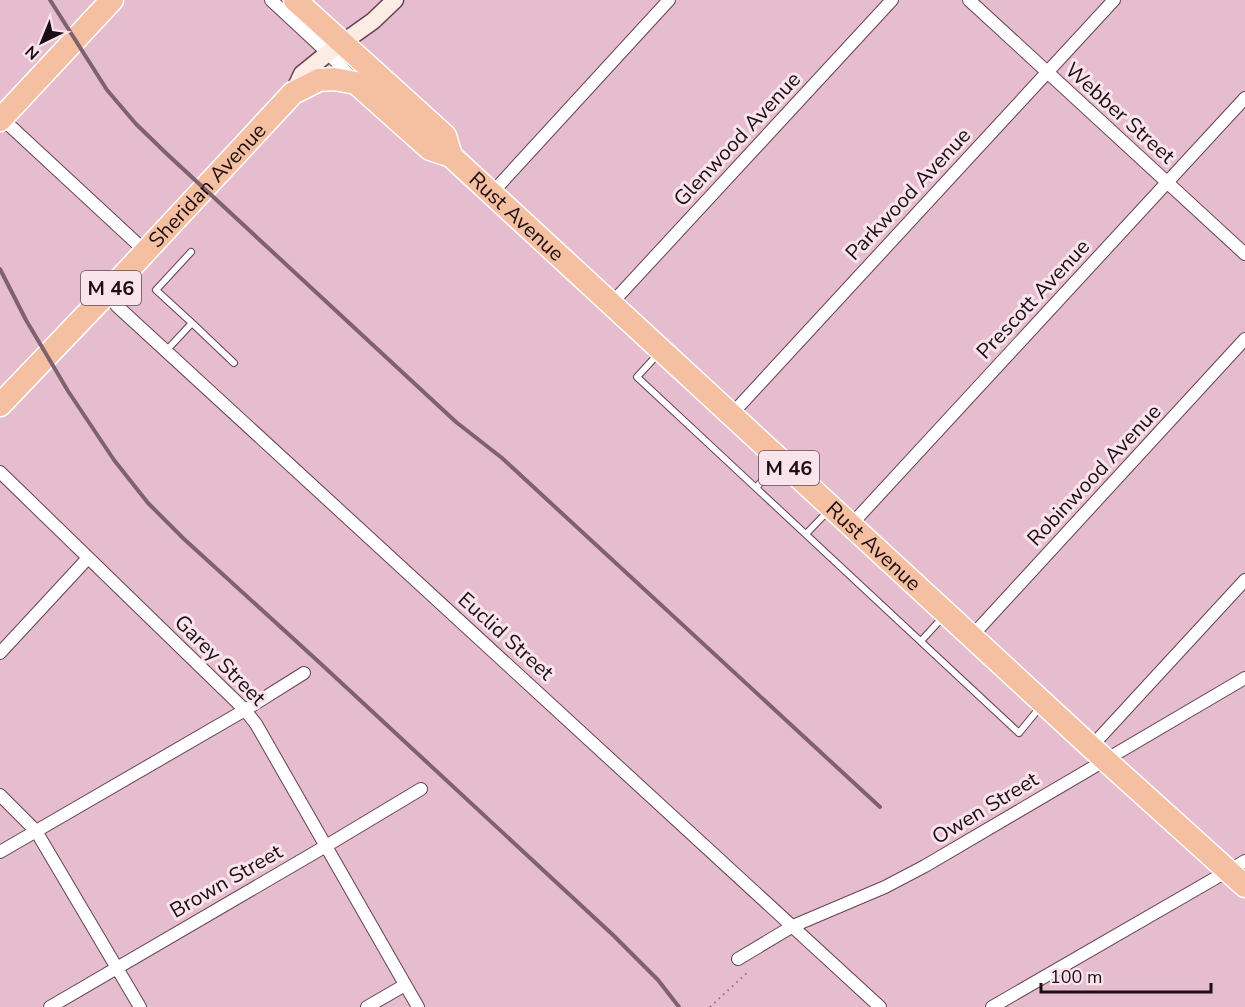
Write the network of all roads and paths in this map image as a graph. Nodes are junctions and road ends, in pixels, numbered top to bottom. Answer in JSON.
{"nodes":[{"id":1,"x":112,"y":0,"type":"edge"},
{"id":2,"x":271,"y":0,"type":"edge"},
{"id":3,"x":295,"y":0,"type":"edge"},
{"id":4,"x":395,"y":0,"type":"edge"},
{"id":5,"x":669,"y":0,"type":"edge"},
{"id":6,"x":892,"y":0,"type":"edge"},
{"id":7,"x":969,"y":0,"type":"edge"},
{"id":8,"x":1114,"y":0,"type":"edge"},
{"id":9,"x":335,"y":48,"type":"junction"},
{"id":10,"x":1047,"y":72,"type":"junction"},
{"id":11,"x":356,"y":82,"type":"junction"},
{"id":12,"x":293,"y":93,"type":"junction"},
{"id":13,"x":1245,"y":98,"type":"edge"},
{"id":14,"x":2,"y":118,"type":"edge"},
{"id":15,"x":451,"y":156,"type":"junction"},
{"id":16,"x":1167,"y":182,"type":"junction"},
{"id":17,"x":491,"y":194,"type":"junction"},
{"id":18,"x":145,"y":251,"type":"junction"},
{"id":19,"x":191,"y":252,"type":"dead end"},
{"id":20,"x":1245,"y":254,"type":"edge"},
{"id":21,"x":107,"y":293,"type":"junction"},
{"id":22,"x":611,"y":304,"type":"junction"},
{"id":23,"x":192,"y":323,"type":"junction"},
{"id":24,"x":1245,"y":339,"type":"edge"},
{"id":25,"x":661,"y":350,"type":"junction"},
{"id":26,"x":166,"y":351,"type":"junction"},
{"id":27,"x":234,"y":363,"type":"dead end"},
{"id":28,"x":0,"y":405,"type":"edge"},
{"id":29,"x":730,"y":415,"type":"junction"},
{"id":30,"x":780,"y":460,"type":"junction"},
{"id":31,"x":0,"y":472,"type":"edge"},
{"id":32,"x":756,"y":488,"type":"junction"},
{"id":33,"x":831,"y":508,"type":"junction"},
{"id":34,"x":850,"y":526,"type":"junction"},
{"id":35,"x":806,"y":534,"type":"junction"},
{"id":36,"x":88,"y":558,"type":"junction"},
{"id":37,"x":1245,"y":580,"type":"edge"},
{"id":38,"x":946,"y":614,"type":"junction"},
{"id":39,"x":971,"y":636,"type":"junction"},
{"id":40,"x":921,"y":641,"type":"junction"},
{"id":41,"x":0,"y":653,"type":"edge"},
{"id":42,"x":304,"y":674,"type":"dead end"},
{"id":43,"x":1245,"y":678,"type":"edge"},
{"id":44,"x":1043,"y":703,"type":"junction"},
{"id":45,"x":245,"y":710,"type":"junction"},
{"id":46,"x":1098,"y":753,"type":"junction"},
{"id":47,"x":421,"y":789,"type":"dead end"},
{"id":48,"x":0,"y":795,"type":"edge"},
{"id":49,"x":36,"y":831,"type":"junction"},
{"id":50,"x":326,"y":846,"type":"junction"},
{"id":51,"x":0,"y":852,"type":"edge"},
{"id":52,"x":1239,"y":873,"type":"edge"},
{"id":53,"x":793,"y":926,"type":"junction"},
{"id":54,"x":738,"y":958,"type":"dead end"},
{"id":55,"x":117,"y":967,"type":"junction"},
{"id":56,"x":749,"y":971,"type":"dead end"},
{"id":57,"x":405,"y":985,"type":"junction"},
{"id":58,"x":50,"y":1007,"type":"edge"},
{"id":59,"x":140,"y":1007,"type":"edge"},
{"id":60,"x":367,"y":1007,"type":"edge"},
{"id":61,"x":418,"y":1007,"type":"edge"},
{"id":62,"x":710,"y":1007,"type":"edge"},
{"id":63,"x":880,"y":1007,"type":"edge"},
{"id":64,"x":992,"y":1007,"type":"edge"}],
"edges":[{"from":1,"to":14,"type":"highway"},
{"from":2,"to":9,"type":"street","name":"Rust Avenue"},
{"from":3,"to":9,"type":"highway","name":"Rust Avenue","number":"M 46"},
{"from":4,"to":9,"type":"street","name":"Sheridan Avenue"},
{"from":5,"to":17,"type":"street"},
{"from":6,"to":22,"type":"street","name":"Glenwood Avenue"},
{"from":7,"to":10,"type":"street","name":"Webber Street"},
{"from":8,"to":10,"type":"street","name":"Parkwood Avenue"},
{"from":9,"to":11,"type":"street","name":"Rust Avenue"},
{"from":9,"to":12,"type":"street","name":"Sheridan Avenue"},
{"from":9,"to":15,"type":"highway","name":"Rust Avenue","number":"M 46"},
{"from":10,"to":16,"type":"street","name":"Webber Street"},
{"from":10,"to":29,"type":"street","name":"Parkwood Avenue"},
{"from":11,"to":12,"type":"highway","number":"M 46"},
{"from":11,"to":15,"type":"highway","name":"Rust Avenue","number":"M 46"},
{"from":12,"to":18,"type":"highway","name":"Sheridan Avenue","number":"M 46"},
{"from":13,"to":16,"type":"street","name":"Prescott Avenue"},
{"from":14,"to":18,"type":"street"},
{"from":15,"to":17,"type":"highway","name":"Rust Avenue","number":"M 46"},
{"from":16,"to":20,"type":"street","name":"Webber Street"},
{"from":16,"to":34,"type":"street","name":"Prescott Avenue"},
{"from":17,"to":22,"type":"highway","name":"Rust Avenue","number":"M 46"},
{"from":18,"to":21,"type":"highway","name":"Sheridan Avenue","number":"M 46"},
{"from":19,"to":23,"type":"lane"},
{"from":21,"to":26,"type":"street","name":"Euclid Street"},
{"from":21,"to":28,"type":"highway","name":"Sheridan Avenue","number":"M 46"},
{"from":22,"to":25,"type":"highway","name":"Rust Avenue","number":"M 46"},
{"from":23,"to":26,"type":"lane"},
{"from":23,"to":27,"type":"lane"},
{"from":24,"to":39,"type":"street","name":"Robinwood Avenue"},
{"from":25,"to":29,"type":"highway","name":"Rust Avenue","number":"M 46"},
{"from":25,"to":32,"type":"lane"},
{"from":26,"to":53,"type":"street","name":"Euclid Street"},
{"from":29,"to":30,"type":"highway","name":"Rust Avenue","number":"M 46"},
{"from":30,"to":32,"type":"lane"},
{"from":30,"to":33,"type":"highway","name":"Rust Avenue","number":"M 46"},
{"from":31,"to":36,"type":"street","name":"Garey Street"},
{"from":32,"to":35,"type":"lane"},
{"from":33,"to":34,"type":"highway","name":"Rust Avenue","number":"M 46"},
{"from":33,"to":35,"type":"lane"},
{"from":34,"to":38,"type":"highway","name":"Rust Avenue","number":"M 46"},
{"from":35,"to":40,"type":"lane"},
{"from":36,"to":41,"type":"street"},
{"from":36,"to":45,"type":"street","name":"Garey Street"},
{"from":37,"to":46,"type":"street"},
{"from":38,"to":39,"type":"highway","name":"Rust Avenue","number":"M 46"},
{"from":38,"to":40,"type":"lane"},
{"from":39,"to":44,"type":"highway","name":"Rust Avenue","number":"M 46"},
{"from":40,"to":44,"type":"lane"},
{"from":42,"to":45,"type":"street"},
{"from":43,"to":46,"type":"street","name":"Owen Street"},
{"from":44,"to":46,"type":"highway","name":"Rust Avenue","number":"M 46"},
{"from":45,"to":49,"type":"street"},
{"from":45,"to":50,"type":"street","name":"Garey Street"},
{"from":46,"to":52,"type":"highway","name":"Rust Avenue","number":"M 46"},
{"from":46,"to":53,"type":"street","name":"Owen Street"},
{"from":47,"to":50,"type":"street","name":"Brown Street"},
{"from":48,"to":49,"type":"street"},
{"from":49,"to":51,"type":"street"},
{"from":49,"to":55,"type":"street"},
{"from":50,"to":55,"type":"street","name":"Brown Street"},
{"from":50,"to":57,"type":"street","name":"Garey Street"},
{"from":52,"to":64,"type":"street"},
{"from":53,"to":54,"type":"street","name":"Owen Street"},
{"from":53,"to":63,"type":"street","name":"Euclid Street"},
{"from":55,"to":58,"type":"street","name":"Brown Street"},
{"from":55,"to":59,"type":"street"},
{"from":56,"to":62,"type":"path"},
{"from":57,"to":60,"type":"street"},
{"from":57,"to":61,"type":"street","name":"Garey Street"}]}
